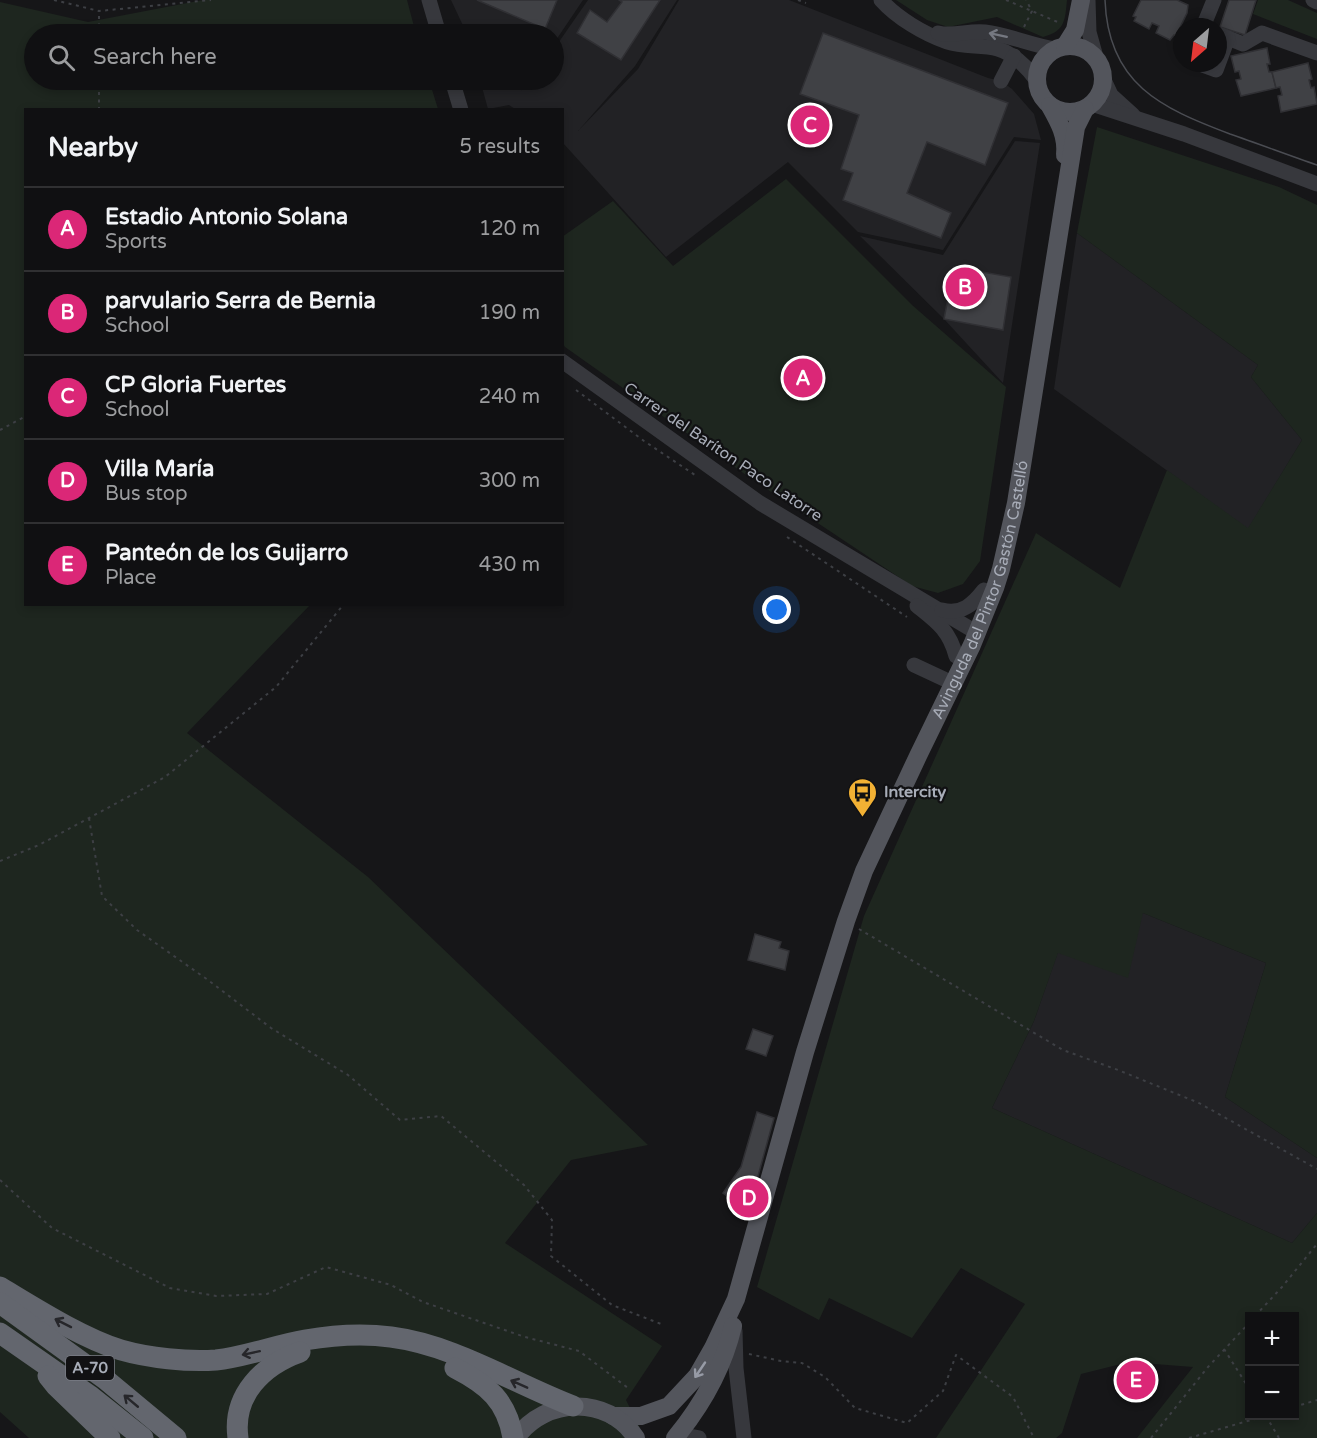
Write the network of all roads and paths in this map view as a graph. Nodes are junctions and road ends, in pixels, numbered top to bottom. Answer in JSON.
{"nodes":[{"id":1,"x":54,"y":0,"type":"edge"},
{"id":2,"x":211,"y":0,"type":"edge"},
{"id":3,"x":429,"y":0,"type":"edge"},
{"id":4,"x":798,"y":0,"type":"edge"},
{"id":5,"x":881,"y":0,"type":"edge"},
{"id":6,"x":1006,"y":0,"type":"edge"},
{"id":7,"x":1026,"y":0,"type":"edge"},
{"id":8,"x":1081,"y":0,"type":"edge"},
{"id":9,"x":1088,"y":0,"type":"edge"},
{"id":10,"x":1214,"y":0,"type":"edge"},
{"id":11,"x":806,"y":3,"type":"dead end"},
{"id":12,"x":99,"y":11,"type":"junction"},
{"id":13,"x":1032,"y":11,"type":"junction"},
{"id":14,"x":1207,"y":18,"type":"edge"},
{"id":15,"x":99,"y":24,"type":"edge"},
{"id":16,"x":436,"y":24,"type":"edge"},
{"id":17,"x":1063,"y":24,"type":"dead end"},
{"id":18,"x":914,"y":26,"type":"junction"},
{"id":19,"x":1023,"y":30,"type":"dead end"},
{"id":20,"x":1227,"y":38,"type":"edge"},
{"id":21,"x":1060,"y":48,"type":"junction"},
{"id":22,"x":1317,"y":53,"type":"edge"},
{"id":23,"x":1014,"y":56,"type":"junction"},
{"id":24,"x":1096,"y":57,"type":"junction"},
{"id":25,"x":1104,"y":80,"type":"junction"},
{"id":26,"x":1001,"y":81,"type":"dead end"},
{"id":27,"x":1037,"y":81,"type":"junction"},
{"id":28,"x":99,"y":90,"type":"edge"},
{"id":29,"x":456,"y":90,"type":"edge"},
{"id":30,"x":1050,"y":106,"type":"junction"},
{"id":31,"x":1089,"y":107,"type":"junction"},
{"id":32,"x":99,"y":108,"type":"edge"},
{"id":33,"x":460,"y":108,"type":"edge"},
{"id":34,"x":1135,"y":117,"type":"junction"},
{"id":35,"x":1317,"y":184,"type":"edge"},
{"id":36,"x":564,"y":362,"type":"edge"},
{"id":37,"x":576,"y":390,"type":"dead end"},
{"id":38,"x":24,"y":417,"type":"edge"},
{"id":39,"x":0,"y":430,"type":"edge"},
{"id":40,"x":699,"y":478,"type":"dead end"},
{"id":41,"x":787,"y":537,"type":"dead end"},
{"id":42,"x":867,"y":568,"type":"junction"},
{"id":43,"x":984,"y":590,"type":"junction"},
{"id":44,"x":342,"y":606,"type":"edge"},
{"id":45,"x":934,"y":607,"type":"junction"},
{"id":46,"x":915,"y":622,"type":"dead end"},
{"id":47,"x":969,"y":628,"type":"junction"},
{"id":48,"x":959,"y":661,"type":"junction"},
{"id":49,"x":914,"y":664,"type":"dead end"},
{"id":50,"x":944,"y":679,"type":"junction"},
{"id":51,"x":89,"y":818,"type":"junction"},
{"id":52,"x":0,"y":861,"type":"edge"},
{"id":53,"x":846,"y":921,"type":"junction"},
{"id":54,"x":805,"y":1052,"type":"junction"},
{"id":55,"x":1317,"y":1170,"type":"edge"},
{"id":56,"x":0,"y":1180,"type":"edge"},
{"id":57,"x":1317,"y":1244,"type":"edge"},
{"id":58,"x":0,"y":1287,"type":"edge"},
{"id":59,"x":0,"y":1302,"type":"edge"},
{"id":60,"x":735,"y":1307,"type":"junction"},
{"id":61,"x":1260,"y":1312,"type":"edge"},
{"id":62,"x":661,"y":1324,"type":"dead end"},
{"id":63,"x":1245,"y":1327,"type":"edge"},
{"id":64,"x":0,"y":1333,"type":"edge"},
{"id":65,"x":1224,"y":1349,"type":"junction"},
{"id":66,"x":735,"y":1350,"type":"junction"},
{"id":67,"x":30,"y":1352,"type":"junction"},
{"id":68,"x":1245,"y":1382,"type":"edge"},
{"id":69,"x":628,"y":1388,"type":"dead end"},
{"id":70,"x":1317,"y":1400,"type":"edge"},
{"id":71,"x":1299,"y":1405,"type":"edge"},
{"id":72,"x":573,"y":1406,"type":"junction"},
{"id":73,"x":613,"y":1416,"type":"junction"},
{"id":74,"x":1251,"y":1420,"type":"edge"},
{"id":75,"x":1268,"y":1420,"type":"edge"},
{"id":76,"x":676,"y":1437,"type":"edge"},
{"id":77,"x":110,"y":1438,"type":"edge"},
{"id":78,"x":142,"y":1438,"type":"edge"},
{"id":79,"x":176,"y":1438,"type":"edge"},
{"id":80,"x":238,"y":1438,"type":"edge"},
{"id":81,"x":515,"y":1438,"type":"edge"},
{"id":82,"x":636,"y":1438,"type":"edge"},
{"id":83,"x":699,"y":1438,"type":"edge"},
{"id":84,"x":744,"y":1438,"type":"edge"},
{"id":85,"x":1034,"y":1438,"type":"edge"},
{"id":86,"x":1151,"y":1438,"type":"edge"},
{"id":87,"x":1189,"y":1438,"type":"edge"},
{"id":88,"x":1279,"y":1438,"type":"edge"}],
"edges":[{"from":1,"to":12,"type":"path"},
{"from":2,"to":12,"type":"path"},
{"from":3,"to":16,"type":"street"},
{"from":4,"to":11,"type":"path"},
{"from":5,"to":18,"type":"street"},
{"from":6,"to":13,"type":"path"},
{"from":7,"to":13,"type":"path"},
{"from":8,"to":21,"type":"main road"},
{"from":9,"to":24,"type":"street"},
{"from":10,"to":14,"type":"street"},
{"from":12,"to":15,"type":"path"},
{"from":13,"to":17,"type":"path"},
{"from":13,"to":19,"type":"path"},
{"from":21,"to":18,"type":"street","one_way":true},
{"from":18,"to":23,"type":"street"},
{"from":20,"to":22,"type":"street"},
{"from":21,"to":24,"type":"main road"},
{"from":21,"to":27,"type":"main road"},
{"from":23,"to":26,"type":"street"},
{"from":23,"to":27,"type":"street"},
{"from":24,"to":25,"type":"main road"},
{"from":25,"to":31,"type":"main road"},
{"from":25,"to":34,"type":"street"},
{"from":27,"to":30,"type":"main road"},
{"from":28,"to":32,"type":"path"},
{"from":29,"to":33,"type":"street"},
{"from":30,"to":31,"type":"main road"},
{"from":30,"to":43,"type":"main road","name":"Avinguda del Pintor Gastón Castelló"},
{"from":31,"to":34,"type":"street"},
{"from":31,"to":48,"type":"main road","name":"Avinguda del Pintor Gastón Castelló"},
{"from":34,"to":35,"type":"street"},
{"from":36,"to":42,"type":"street","name":"Carrer del Baríton Paco Latorre"},
{"from":37,"to":40,"type":"path"},
{"from":38,"to":39,"type":"path"},
{"from":41,"to":46,"type":"path"},
{"from":42,"to":45,"type":"street","name":"Carrer del Baríton Paco Latorre"},
{"from":42,"to":48,"type":"street","name":"Carrer del Baríton Paco Latorre"},
{"from":43,"to":45,"type":"street","name":"Avinguda del Pintor Gastón Castelló"},
{"from":43,"to":47,"type":"main road","name":"Avinguda del Pintor Gastón Castelló"},
{"from":44,"to":51,"type":"path"},
{"from":45,"to":47,"type":"street","name":"Carrer del Baríton Paco Latorre"},
{"from":47,"to":48,"type":"main road","name":"Avinguda del Pintor Gastón Castelló"},
{"from":48,"to":50,"type":"main road","name":"Avinguda del Pintor Gastón Castelló"},
{"from":48,"to":53,"type":"main road","name":"Avinguda del Pintor Gastón Castelló"},
{"from":49,"to":50,"type":"street"},
{"from":50,"to":54,"type":"main road","name":"Avinguda del Pintor Gastón Castelló"},
{"from":51,"to":52,"type":"path"},
{"from":51,"to":62,"type":"path"},
{"from":53,"to":54,"type":"main road","name":"Avinguda del Pintor Gastón Castelló"},
{"from":53,"to":55,"type":"path"},
{"from":54,"to":60,"type":"main road","name":"Avinguda del Pintor Gastón Castelló"},
{"from":56,"to":69,"type":"path"},
{"from":57,"to":61,"type":"path"},
{"from":72,"to":58,"type":"highway","one_way":true},
{"from":79,"to":59,"type":"highway","number":"A-70","one_way":true},
{"from":60,"to":66,"type":"street","name":"Avinguda del Pintor Gastón Castelló"},
{"from":60,"to":73,"type":"main road","name":"Avinguda del Pintor Gastón Castelló","one_way":true},
{"from":60,"to":76,"type":"main road","name":"Avinguda del Pintor Gastón Castelló"},
{"from":63,"to":65,"type":"path"},
{"from":64,"to":67,"type":"highway","number":"A-70"},
{"from":65,"to":68,"type":"path"},
{"from":65,"to":86,"type":"path"},
{"from":66,"to":84,"type":"street","name":"Avinguda del Pintor Gastón Castelló"},
{"from":66,"to":85,"type":"path"},
{"from":67,"to":77,"type":"highway"},
{"from":67,"to":78,"type":"highway","number":"A-70"},
{"from":70,"to":71,"type":"path"},
{"from":72,"to":73,"type":"main road"},
{"from":72,"to":81,"type":"main road"},
{"from":73,"to":82,"type":"main road"},
{"from":74,"to":87,"type":"path"},
{"from":75,"to":88,"type":"path"},
{"from":76,"to":83,"type":"street","name":"Avinguda del Pintor Gastón Castelló"},
{"from":80,"to":81,"type":"highway"}]}
